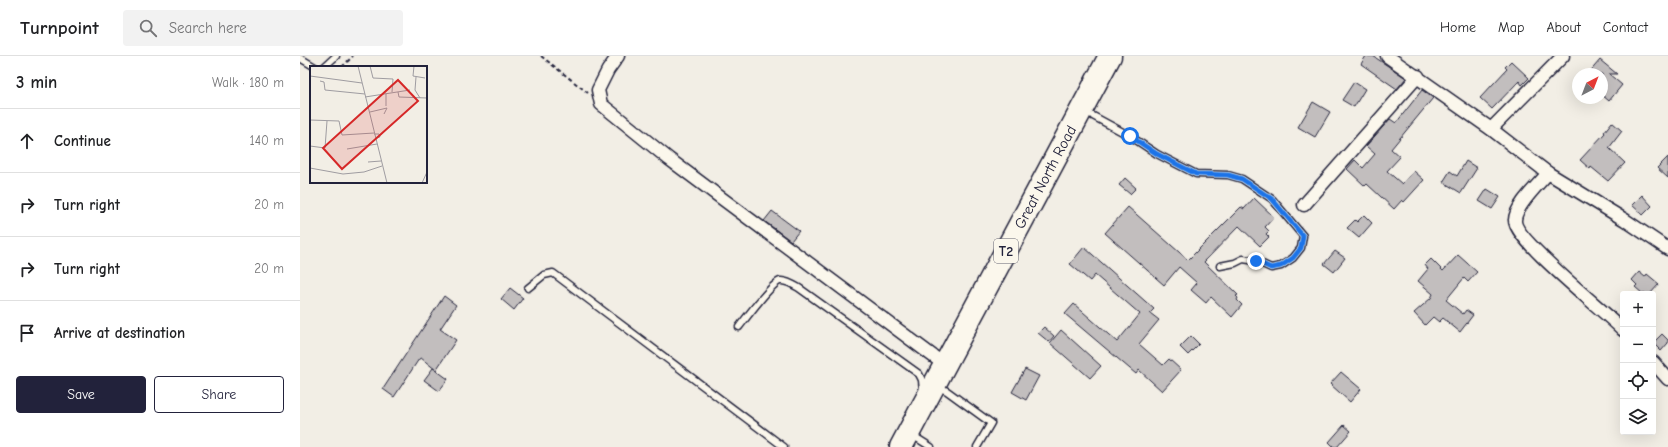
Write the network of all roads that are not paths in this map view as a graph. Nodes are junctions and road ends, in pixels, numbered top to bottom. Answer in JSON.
{"nodes":[{"id":1,"x":336,"y":56,"type":"edge"},
{"id":2,"x":618,"y":56,"type":"edge"},
{"id":3,"x":1110,"y":56,"type":"edge"},
{"id":4,"x":1126,"y":56,"type":"edge"},
{"id":5,"x":1387,"y":56,"type":"edge"},
{"id":6,"x":1563,"y":56,"type":"edge"},
{"id":7,"x":300,"y":58,"type":"edge"},
{"id":8,"x":313,"y":66,"type":"edge"},
{"id":9,"x":325,"y":66,"type":"edge"},
{"id":10,"x":1418,"y":76,"type":"junction"},
{"id":11,"x":1094,"y":116,"type":"junction"},
{"id":12,"x":1491,"y":129,"type":"junction"},
{"id":13,"x":1548,"y":173,"type":"junction"},
{"id":14,"x":1304,"y":205,"type":"dead end"},
{"id":15,"x":1668,"y":249,"type":"edge"},
{"id":16,"x":1220,"y":266,"type":"dead end"},
{"id":17,"x":528,"y":288,"type":"dead end"},
{"id":18,"x":739,"y":326,"type":"dead end"},
{"id":19,"x":1620,"y":327,"type":"edge"},
{"id":20,"x":1654,"y":363,"type":"edge"},
{"id":21,"x":945,"y":365,"type":"junction"},
{"id":22,"x":1668,"y":379,"type":"edge"},
{"id":23,"x":941,"y":388,"type":"junction"},
{"id":24,"x":923,"y":407,"type":"junction"},
{"id":25,"x":916,"y":443,"type":"edge"},
{"id":26,"x":784,"y":447,"type":"edge"},
{"id":27,"x":977,"y":447,"type":"edge"}],
"edges":[{"from":1,"to":9,"type":"lane"},
{"from":2,"to":21,"type":"street"},
{"from":3,"to":21,"type":"highway","name":"Great North Road","number":"T2"},
{"from":4,"to":11,"type":"highway","name":"Great North Road","number":"T2"},
{"from":5,"to":10,"type":"street"},
{"from":6,"to":12,"type":"street"},
{"from":7,"to":8,"type":"lane"},
{"from":10,"to":12,"type":"street"},
{"from":10,"to":14,"type":"street"},
{"from":11,"to":16,"type":"lane"},
{"from":11,"to":23,"type":"highway","name":"Great North Road","number":"T2"},
{"from":12,"to":13,"type":"street"},
{"from":13,"to":15,"type":"street"},
{"from":13,"to":19,"type":"street"},
{"from":17,"to":26,"type":"lane"},
{"from":18,"to":24,"type":"lane"},
{"from":20,"to":22,"type":"street"},
{"from":21,"to":23,"type":"highway","name":"Great North Road","number":"T2"},
{"from":23,"to":24,"type":"highway","name":"Great North Road","number":"T2"},
{"from":23,"to":25,"type":"highway","name":"Great North Road","number":"T2"},
{"from":23,"to":27,"type":"lane"},
{"from":24,"to":25,"type":"highway","name":"Great North Road","number":"T2"}]}
